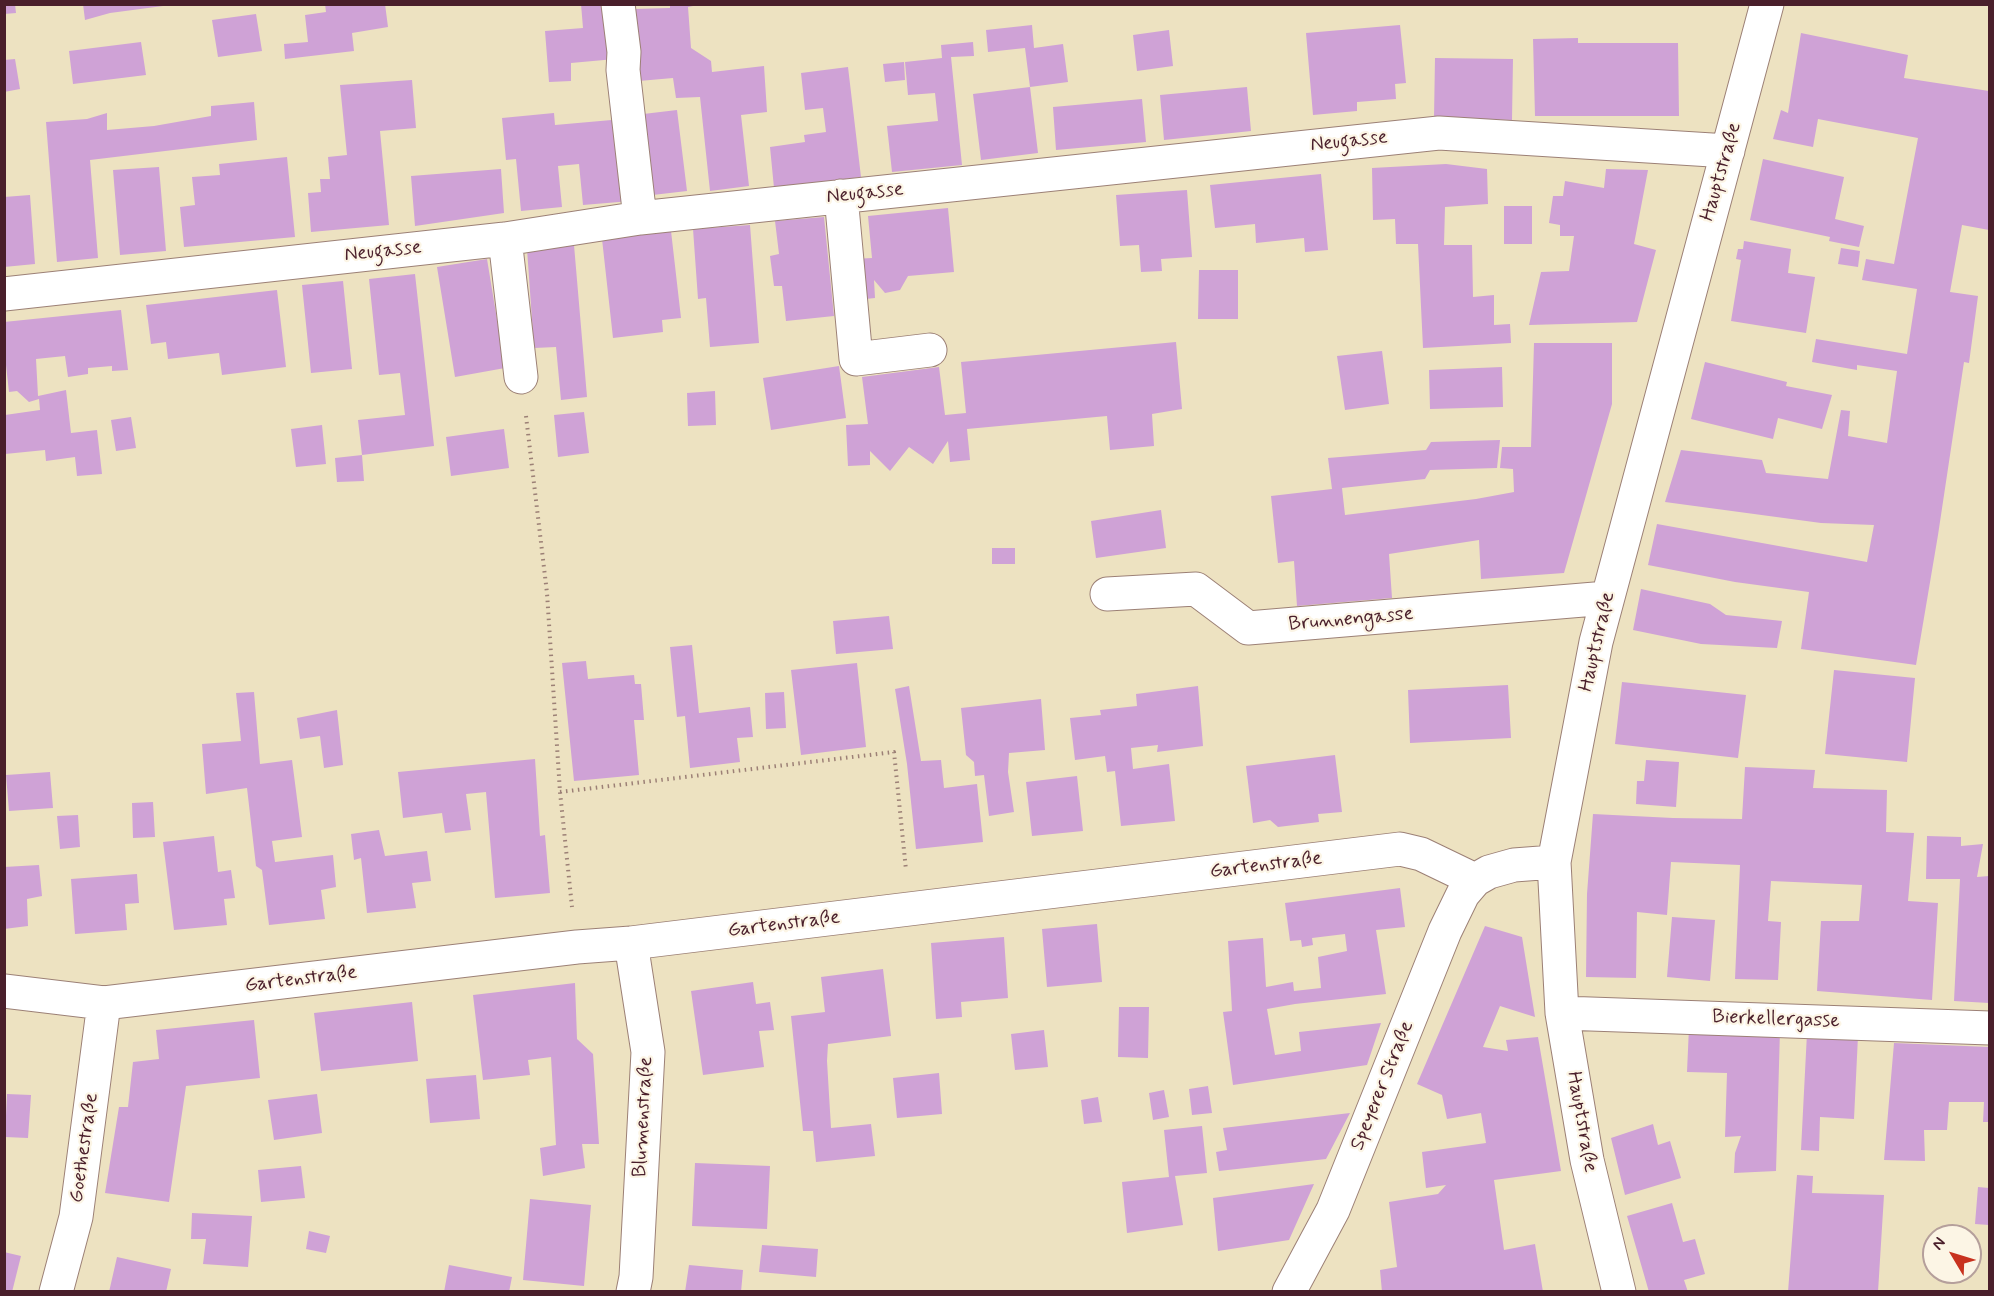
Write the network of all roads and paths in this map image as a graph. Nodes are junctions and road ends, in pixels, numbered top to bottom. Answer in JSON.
{"nodes":[{"id":1,"x":618,"y":4,"type":"edge"},
{"id":2,"x":1767,"y":4,"type":"edge"},
{"id":3,"x":1728,"y":151,"type":"junction"},
{"id":4,"x":841,"y":196,"type":"junction"},
{"id":5,"x":640,"y":218,"type":"junction"},
{"id":6,"x":505,"y":239,"type":"junction"},
{"id":7,"x":4,"y":294,"type":"edge"},
{"id":8,"x":930,"y":350,"type":"dead end"},
{"id":9,"x":521,"y":377,"type":"joint"},
{"id":10,"x":1107,"y":594,"type":"dead end"},
{"id":11,"x":1607,"y":598,"type":"junction"},
{"id":12,"x":560,"y":792,"type":"junction"},
{"id":13,"x":1554,"y":862,"type":"junction"},
{"id":14,"x":1475,"y":880,"type":"junction"},
{"id":15,"x":910,"y":909,"type":"junction"},
{"id":16,"x":631,"y":943,"type":"junction"},
{"id":17,"x":577,"y":947,"type":"junction"},
{"id":18,"x":4,"y":991,"type":"edge"},
{"id":19,"x":104,"y":1004,"type":"junction"},
{"id":20,"x":1562,"y":1012,"type":"junction"},
{"id":21,"x":1989,"y":1028,"type":"edge"},
{"id":22,"x":56,"y":1292,"type":"edge"},
{"id":23,"x":633,"y":1292,"type":"edge"},
{"id":24,"x":1289,"y":1292,"type":"edge"},
{"id":25,"x":1619,"y":1292,"type":"edge"}],
"edges":[{"from":1,"to":5,"type":"street"},
{"from":2,"to":3,"type":"street","name":"Hauptstraße"},
{"from":3,"to":4,"type":"street","name":"Neugasse"},
{"from":3,"to":11,"type":"street","name":"Hauptstraße"},
{"from":4,"to":5,"type":"street","name":"Neugasse"},
{"from":4,"to":8,"type":"street"},
{"from":5,"to":6,"type":"street","name":"Neugasse"},
{"from":6,"to":7,"type":"street","name":"Neugasse"},
{"from":6,"to":9,"type":"street"},
{"from":9,"to":12,"type":"path"},
{"from":10,"to":11,"type":"street","name":"Brunnengasse"},
{"from":11,"to":13,"type":"street","name":"Hauptstraße"},
{"from":12,"to":15,"type":"path"},
{"from":12,"to":17,"type":"path"},
{"from":13,"to":14,"type":"street"},
{"from":13,"to":20,"type":"street","name":"Hauptstraße"},
{"from":14,"to":15,"type":"street","name":"Gartenstraße"},
{"from":14,"to":24,"type":"street","name":"Speyerer Straße"},
{"from":15,"to":16,"type":"street","name":"Gartenstraße"},
{"from":16,"to":17,"type":"street","name":"Gartenstraße"},
{"from":16,"to":23,"type":"street","name":"Blumenstraße"},
{"from":17,"to":19,"type":"street","name":"Gartenstraße"},
{"from":18,"to":19,"type":"street","name":"Gartenstraße"},
{"from":19,"to":22,"type":"street","name":"Goethestraße"},
{"from":20,"to":21,"type":"street","name":"Bierkellergasse"},
{"from":20,"to":25,"type":"street","name":"Hauptstraße"}]}
